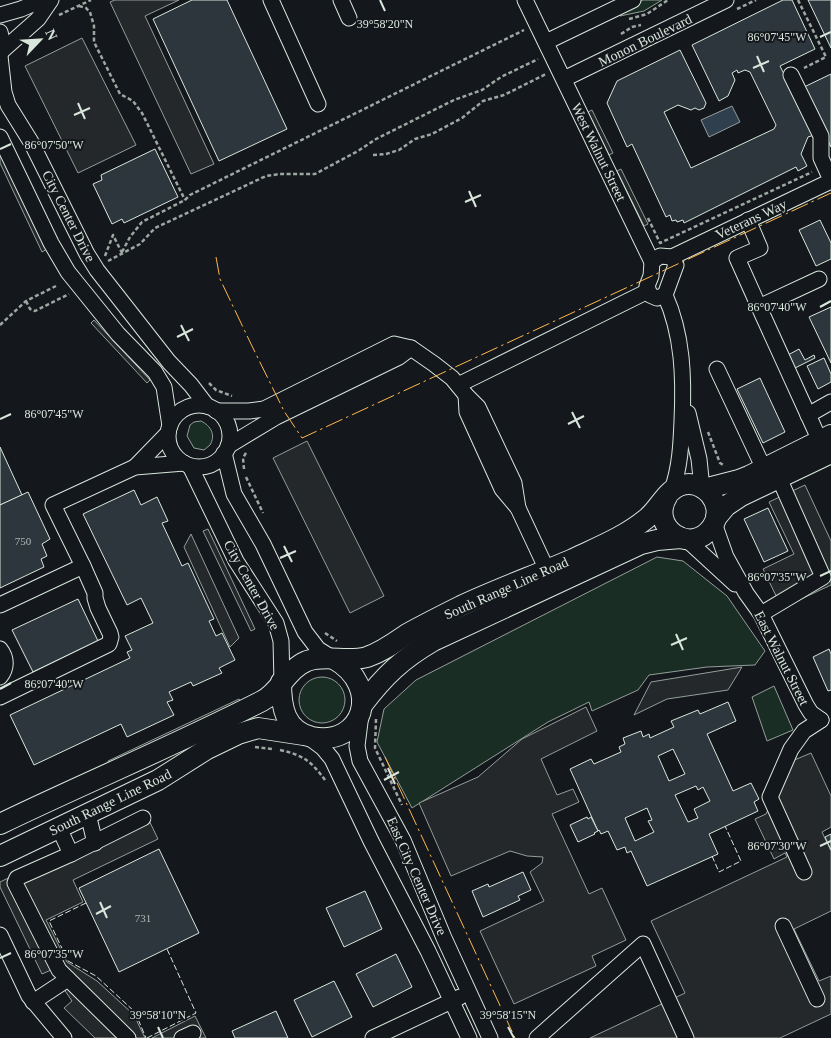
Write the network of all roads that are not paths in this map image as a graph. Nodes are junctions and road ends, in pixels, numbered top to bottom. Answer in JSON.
{"nodes":[{"id":1,"x":42,"y":0,"type":"edge"},
{"id":2,"x":51,"y":0,"type":"edge"},
{"id":3,"x":271,"y":0,"type":"edge"},
{"id":4,"x":341,"y":0,"type":"edge"},
{"id":5,"x":525,"y":0,"type":"edge"},
{"id":6,"x":632,"y":0,"type":"edge"},
{"id":7,"x":726,"y":0,"type":"edge"},
{"id":8,"x":0,"y":15,"type":"edge"},
{"id":9,"x":349,"y":18,"type":"dead end"},
{"id":10,"x":0,"y":32,"type":"edge"},
{"id":11,"x":549,"y":47,"type":"junction"},
{"id":12,"x":1,"y":55,"type":"edge"},
{"id":13,"x":562,"y":73,"type":"junction"},
{"id":14,"x":791,"y":75,"type":"road end"},
{"id":15,"x":318,"y":104,"type":"dead end"},
{"id":16,"x":0,"y":137,"type":"edge"},
{"id":17,"x":829,"y":176,"type":"edge"},
{"id":18,"x":748,"y":220,"type":"junction"},
{"id":19,"x":672,"y":257,"type":"junction"},
{"id":20,"x":652,"y":262,"type":"junction"},
{"id":21,"x":819,"y":279,"type":"dead end"},
{"id":22,"x":648,"y":291,"type":"junction"},
{"id":23,"x":666,"y":295,"type":"junction"},
{"id":24,"x":759,"y":307,"type":"junction"},
{"id":25,"x":411,"y":348,"type":"junction"},
{"id":26,"x":716,"y":369,"type":"dead end"},
{"id":27,"x":462,"y":390,"type":"junction"},
{"id":28,"x":683,"y":395,"type":"junction"},
{"id":29,"x":831,"y":402,"type":"edge"},
{"id":30,"x":212,"y":409,"type":"junction"},
{"id":31,"x":808,"y":415,"type":"junction"},
{"id":32,"x":169,"y":430,"type":"junction"},
{"id":33,"x":226,"y":449,"type":"junction"},
{"id":34,"x":828,"y":449,"type":"edge"},
{"id":35,"x":187,"y":464,"type":"junction"},
{"id":36,"x":135,"y":467,"type":"junction"},
{"id":37,"x":772,"y":473,"type":"junction"},
{"id":38,"x":703,"y":488,"type":"junction"},
{"id":39,"x":670,"y":492,"type":"junction"},
{"id":40,"x":715,"y":521,"type":"junction"},
{"id":41,"x":684,"y":539,"type":"junction"},
{"id":42,"x":83,"y":566,"type":"junction"},
{"id":43,"x":547,"y":570,"type":"junction"},
{"id":44,"x":746,"y":593,"type":"junction"},
{"id":45,"x":0,"y":605,"type":"edge"},
{"id":46,"x":761,"y":614,"type":"junction"},
{"id":47,"x":0,"y":649,"type":"edge"},
{"id":48,"x":334,"y":659,"type":"junction"},
{"id":49,"x":0,"y":677,"type":"edge"},
{"id":50,"x":282,"y":682,"type":"junction"},
{"id":51,"x":1,"y":694,"type":"edge"},
{"id":52,"x":367,"y":711,"type":"junction"},
{"id":53,"x":826,"y":719,"type":"edge"},
{"id":54,"x":306,"y":735,"type":"junction"},
{"id":55,"x":88,"y":814,"type":"junction"},
{"id":56,"x":143,"y":818,"type":"dead end"},
{"id":57,"x":0,"y":824,"type":"edge"},
{"id":58,"x":59,"y":828,"type":"junction"},
{"id":59,"x":95,"y":843,"type":"junction"},
{"id":60,"x":70,"y":854,"type":"junction"},
{"id":61,"x":0,"y":856,"type":"edge"},
{"id":62,"x":804,"y":872,"type":"dead end"},
{"id":63,"x":783,"y":926,"type":"dead end"},
{"id":64,"x":0,"y":935,"type":"edge"},
{"id":65,"x":68,"y":979,"type":"junction"},
{"id":66,"x":469,"y":992,"type":"junction"},
{"id":67,"x":817,"y":999,"type":"dead end"},
{"id":68,"x":451,"y":1001,"type":"junction"},
{"id":69,"x":33,"y":1002,"type":"junction"},
{"id":70,"x":64,"y":1038,"type":"edge"},
{"id":71,"x":128,"y":1038,"type":"edge"},
{"id":72,"x":373,"y":1038,"type":"edge"},
{"id":73,"x":469,"y":1038,"type":"edge"},
{"id":74,"x":490,"y":1038,"type":"edge"},
{"id":75,"x":537,"y":1038,"type":"edge"},
{"id":76,"x":686,"y":1038,"type":"edge"}],
"edges":[{"from":1,"to":8,"type":"street"},
{"from":2,"to":12,"type":"street"},
{"from":3,"to":15,"type":"street"},
{"from":4,"to":9,"type":"street"},
{"from":5,"to":11,"type":"street","name":"West Walnut Street"},
{"from":6,"to":11,"type":"street"},
{"from":7,"to":13,"type":"street","name":"Monon Boulevard"},
{"from":10,"to":12,"type":"street","name":"City Center Drive"},
{"from":11,"to":13,"type":"street","name":"West Walnut Street"},
{"from":12,"to":30,"type":"street","name":"City Center Drive"},
{"from":13,"to":20,"type":"street","name":"West Walnut Street"},
{"from":14,"to":17,"type":"street"},
{"from":16,"to":32,"type":"street","name":"City Center Drive"},
{"from":17,"to":18,"type":"street","name":"Veterans Way"},
{"from":18,"to":19,"type":"street","name":"Veterans Way"},
{"from":18,"to":24,"type":"street"},
{"from":19,"to":20,"type":"street","name":"Veterans Way"},
{"from":19,"to":23,"type":"street"},
{"from":20,"to":22,"type":"street"},
{"from":21,"to":24,"type":"street"},
{"from":22,"to":23,"type":"street"},
{"from":22,"to":27,"type":"street"},
{"from":23,"to":28,"type":"street"},
{"from":24,"to":31,"type":"street"},
{"from":25,"to":27,"type":"street"},
{"from":25,"to":30,"type":"street"},
{"from":25,"to":33,"type":"street"},
{"from":26,"to":37,"type":"street"},
{"from":27,"to":43,"type":"street"},
{"from":28,"to":38,"type":"street"},
{"from":28,"to":39,"type":"street"},
{"from":29,"to":31,"type":"street"},
{"from":30,"to":32,"type":"street"},
{"from":30,"to":33,"type":"street"},
{"from":31,"to":34,"type":"street"},
{"from":32,"to":35,"type":"street"},
{"from":32,"to":36,"type":"street"},
{"from":33,"to":35,"type":"street"},
{"from":33,"to":48,"type":"street","name":"City Center Drive"},
{"from":34,"to":37,"type":"main road"},
{"from":35,"to":36,"type":"street"},
{"from":35,"to":50,"type":"street","name":"City Center Drive"},
{"from":36,"to":42,"type":"street"},
{"from":37,"to":38,"type":"main road"},
{"from":37,"to":40,"type":"main road"},
{"from":37,"to":46,"type":"street"},
{"from":38,"to":39,"type":"main road"},
{"from":38,"to":40,"type":"main road"},
{"from":39,"to":41,"type":"main road"},
{"from":39,"to":43,"type":"main road","name":"South Range Line Road"},
{"from":40,"to":41,"type":"main road"},
{"from":40,"to":44,"type":"street","name":"East Walnut Street"},
{"from":41,"to":44,"type":"street","name":"East Walnut Street"},
{"from":41,"to":52,"type":"main road","name":"South Range Line Road"},
{"from":42,"to":45,"type":"street"},
{"from":42,"to":51,"type":"street"},
{"from":43,"to":48,"type":"main road","name":"South Range Line Road"},
{"from":44,"to":46,"type":"street","name":"East Walnut Street"},
{"from":46,"to":53,"type":"street","name":"East Walnut Street"},
{"from":47,"to":49,"type":"street"},
{"from":48,"to":50,"type":"main road"},
{"from":48,"to":52,"type":"main road"},
{"from":50,"to":54,"type":"main road"},
{"from":50,"to":57,"type":"main road","name":"South Range Line Road"},
{"from":52,"to":54,"type":"main road"},
{"from":52,"to":66,"type":"street","name":"East City Center Drive"},
{"from":53,"to":62,"type":"street"},
{"from":54,"to":55,"type":"main road","name":"South Range Line Road"},
{"from":54,"to":68,"type":"street","name":"East City Center Drive"},
{"from":55,"to":58,"type":"main road","name":"South Range Line Road"},
{"from":55,"to":59,"type":"street"},
{"from":56,"to":59,"type":"street"},
{"from":58,"to":60,"type":"street"},
{"from":58,"to":61,"type":"main road","name":"South Range Line Road"},
{"from":59,"to":60,"type":"street"},
{"from":60,"to":65,"type":"street"},
{"from":63,"to":67,"type":"street"},
{"from":64,"to":69,"type":"street"},
{"from":65,"to":69,"type":"street"},
{"from":65,"to":71,"type":"street"},
{"from":66,"to":68,"type":"street"},
{"from":66,"to":74,"type":"street","name":"East City Center Drive"},
{"from":68,"to":72,"type":"street"},
{"from":68,"to":73,"type":"street","name":"East City Center Drive"},
{"from":69,"to":70,"type":"street"},
{"from":75,"to":76,"type":"street"}]}
